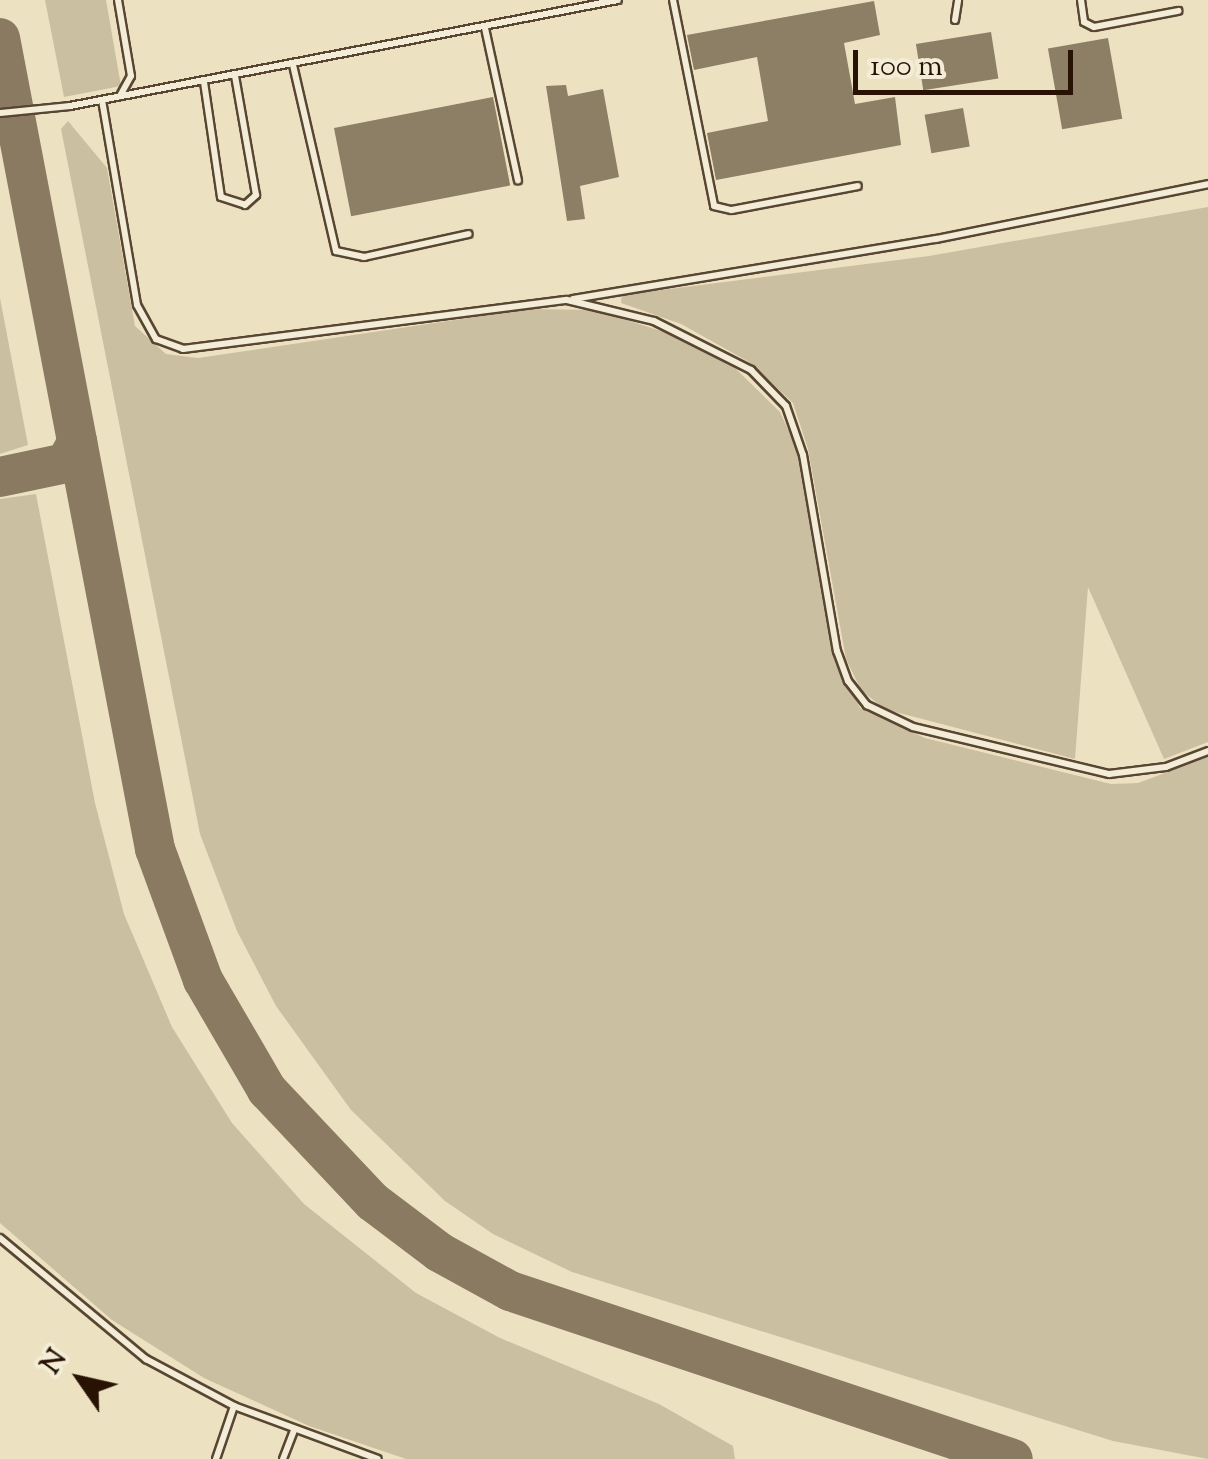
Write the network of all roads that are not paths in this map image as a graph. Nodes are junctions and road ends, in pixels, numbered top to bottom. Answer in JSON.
{"nodes":[{"id":1,"x":118,"y":0,"type":"edge"},
{"id":2,"x":618,"y":0,"type":"edge"},
{"id":3,"x":673,"y":0,"type":"edge"},
{"id":4,"x":958,"y":0,"type":"edge"},
{"id":5,"x":1081,"y":0,"type":"edge"},
{"id":6,"x":1178,"y":11,"type":"dead end"},
{"id":7,"x":955,"y":20,"type":"dead end"},
{"id":8,"x":485,"y":28,"type":"junction"},
{"id":9,"x":293,"y":65,"type":"junction"},
{"id":10,"x":234,"y":76,"type":"junction"},
{"id":11,"x":204,"y":82,"type":"junction"},
{"id":12,"x":120,"y":97,"type":"junction"},
{"id":13,"x":102,"y":100,"type":"junction"},
{"id":14,"x":0,"y":113,"type":"edge"},
{"id":15,"x":518,"y":180,"type":"dead end"},
{"id":16,"x":1208,"y":184,"type":"edge"},
{"id":17,"x":858,"y":186,"type":"dead end"},
{"id":18,"x":469,"y":234,"type":"dead end"},
{"id":19,"x":567,"y":300,"type":"junction"},
{"id":20,"x":1208,"y":750,"type":"edge"},
{"id":21,"x":0,"y":1238,"type":"edge"},
{"id":22,"x":234,"y":1406,"type":"junction"},
{"id":23,"x":294,"y":1430,"type":"junction"},
{"id":24,"x":216,"y":1459,"type":"edge"},
{"id":25,"x":283,"y":1459,"type":"edge"},
{"id":26,"x":376,"y":1459,"type":"edge"}],
"edges":[{"from":1,"to":12,"type":"lane"},
{"from":2,"to":8,"type":"lane"},
{"from":3,"to":17,"type":"lane"},
{"from":4,"to":7,"type":"lane"},
{"from":5,"to":6,"type":"lane"},
{"from":8,"to":9,"type":"lane"},
{"from":8,"to":15,"type":"lane"},
{"from":9,"to":10,"type":"lane"},
{"from":9,"to":18,"type":"lane"},
{"from":10,"to":11,"type":"lane"},
{"from":10,"to":11,"type":"lane"},
{"from":11,"to":12,"type":"lane"},
{"from":12,"to":13,"type":"lane"},
{"from":13,"to":14,"type":"lane"},
{"from":13,"to":19,"type":"lane"},
{"from":16,"to":19,"type":"lane"},
{"from":19,"to":20,"type":"lane"},
{"from":21,"to":22,"type":"lane"},
{"from":22,"to":23,"type":"lane"},
{"from":22,"to":24,"type":"lane"},
{"from":23,"to":25,"type":"lane"},
{"from":23,"to":26,"type":"lane"}]}
